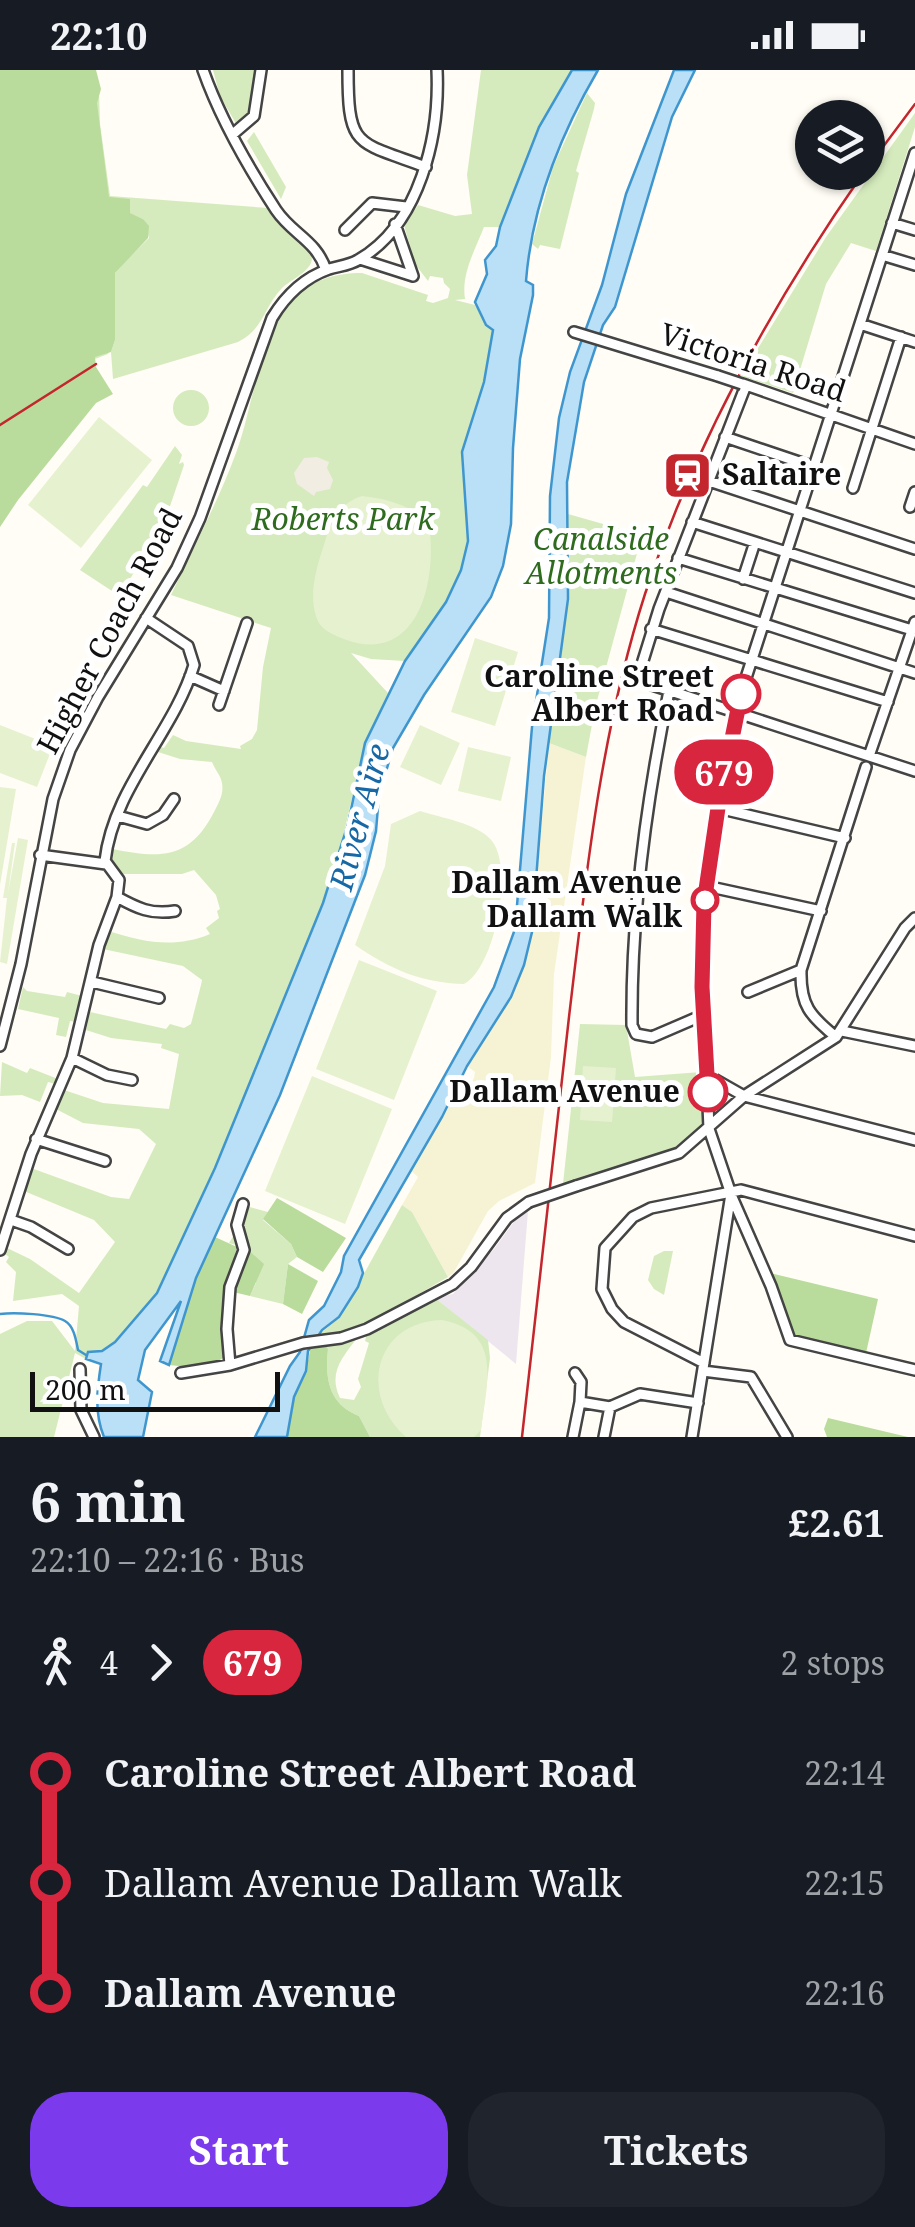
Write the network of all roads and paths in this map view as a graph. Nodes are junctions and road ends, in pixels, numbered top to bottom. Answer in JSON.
{"nodes":[{"id":1,"x":203,"y":70,"type":"edge"},
{"id":2,"x":261,"y":70,"type":"edge"},
{"id":3,"x":348,"y":70,"type":"edge"},
{"id":4,"x":437,"y":70,"type":"edge"},
{"id":5,"x":233,"y":134,"type":"junction"},
{"id":6,"x":915,"y":152,"type":"edge"},
{"id":7,"x":426,"y":167,"type":"junction"},
{"id":8,"x":903,"y":189,"type":"junction"},
{"id":9,"x":915,"y":193,"type":"edge"},
{"id":10,"x":406,"y":207,"type":"junction"},
{"id":11,"x":892,"y":223,"type":"junction"},
{"id":12,"x":395,"y":224,"type":"junction"},
{"id":13,"x":345,"y":230,"type":"dead end"},
{"id":14,"x":915,"y":230,"type":"edge"},
{"id":15,"x":882,"y":255,"type":"junction"},
{"id":16,"x":360,"y":259,"type":"junction"},
{"id":17,"x":915,"y":265,"type":"edge"},
{"id":18,"x":326,"y":270,"type":"junction"},
{"id":19,"x":860,"y":324,"type":"junction"},
{"id":20,"x":576,"y":332,"type":"dead end"},
{"id":21,"x":901,"y":337,"type":"junction"},
{"id":22,"x":915,"y":342,"type":"edge"},
{"id":23,"x":744,"y":384,"type":"junction"},
{"id":24,"x":830,"y":415,"type":"junction"},
{"id":25,"x":871,"y":428,"type":"junction"},
{"id":26,"x":725,"y":437,"type":"junction"},
{"id":27,"x":915,"y":444,"type":"edge"},
{"id":28,"x":814,"y":467,"type":"junction"},
{"id":29,"x":708,"y":480,"type":"junction"},
{"id":30,"x":852,"y":488,"type":"dead end"},
{"id":31,"x":915,"y":492,"type":"edge"},
{"id":32,"x":910,"y":507,"type":"dead end"},
{"id":33,"x":800,"y":510,"type":"junction"},
{"id":34,"x":692,"y":522,"type":"junction"},
{"id":35,"x":755,"y":542,"type":"junction"},
{"id":36,"x":915,"y":549,"type":"edge"},
{"id":37,"x":786,"y":552,"type":"junction"},
{"id":38,"x":678,"y":558,"type":"junction"},
{"id":39,"x":743,"y":578,"type":"junction"},
{"id":40,"x":775,"y":588,"type":"junction"},
{"id":41,"x":666,"y":592,"type":"junction"},
{"id":42,"x":915,"y":594,"type":"edge"},
{"id":43,"x":146,"y":618,"type":"junction"},
{"id":44,"x":247,"y":622,"type":"dead end"},
{"id":45,"x":763,"y":624,"type":"junction"},
{"id":46,"x":914,"y":626,"type":"edge"},
{"id":47,"x":652,"y":629,"type":"junction"},
{"id":48,"x":752,"y":659,"type":"junction"},
{"id":49,"x":900,"y":668,"type":"junction"},
{"id":50,"x":915,"y":673,"type":"edge"},
{"id":51,"x":190,"y":676,"type":"junction"},
{"id":52,"x":224,"y":690,"type":"junction"},
{"id":53,"x":669,"y":691,"type":"junction"},
{"id":54,"x":888,"y":702,"type":"junction"},
{"id":55,"x":219,"y":704,"type":"dead end"},
{"id":56,"x":735,"y":712,"type":"junction"},
{"id":57,"x":869,"y":756,"type":"junction"},
{"id":58,"x":866,"y":767,"type":"dead end"},
{"id":59,"x":915,"y":771,"type":"edge"},
{"id":60,"x":174,"y":799,"type":"dead end"},
{"id":61,"x":718,"y":808,"type":"junction"},
{"id":62,"x":118,"y":816,"type":"junction"},
{"id":63,"x":845,"y":838,"type":"junction"},
{"id":64,"x":40,"y":856,"type":"junction"},
{"id":65,"x":106,"y":864,"type":"junction"},
{"id":66,"x":706,"y":886,"type":"junction"},
{"id":67,"x":117,"y":897,"type":"junction"},
{"id":68,"x":175,"y":911,"type":"dead end"},
{"id":69,"x":821,"y":911,"type":"junction"},
{"id":70,"x":915,"y":918,"type":"edge"},
{"id":71,"x":801,"y":970,"type":"junction"},
{"id":72,"x":92,"y":982,"type":"junction"},
{"id":73,"x":748,"y":992,"type":"dead end"},
{"id":74,"x":158,"y":998,"type":"dead end"},
{"id":75,"x":703,"y":1016,"type":"junction"},
{"id":76,"x":838,"y":1034,"type":"junction"},
{"id":77,"x":0,"y":1046,"type":"edge"},
{"id":78,"x":915,"y":1046,"type":"edge"},
{"id":79,"x":72,"y":1058,"type":"junction"},
{"id":80,"x":707,"y":1075,"type":"junction"},
{"id":81,"x":132,"y":1080,"type":"dead end"},
{"id":82,"x":744,"y":1096,"type":"junction"},
{"id":83,"x":708,"y":1130,"type":"junction"},
{"id":84,"x":36,"y":1139,"type":"junction"},
{"id":85,"x":915,"y":1140,"type":"edge"},
{"id":86,"x":106,"y":1161,"type":"dead end"},
{"id":87,"x":731,"y":1194,"type":"junction"},
{"id":88,"x":243,"y":1204,"type":"dead end"},
{"id":89,"x":11,"y":1220,"type":"junction"},
{"id":90,"x":915,"y":1236,"type":"edge"},
{"id":91,"x":68,"y":1249,"type":"dead end"},
{"id":92,"x":0,"y":1250,"type":"edge"},
{"id":93,"x":230,"y":1365,"type":"junction"},
{"id":94,"x":704,"y":1367,"type":"junction"},
{"id":95,"x":80,"y":1370,"type":"dead end"},
{"id":96,"x":915,"y":1370,"type":"edge"},
{"id":97,"x":181,"y":1373,"type":"dead end"},
{"id":98,"x":575,"y":1373,"type":"dead end"},
{"id":99,"x":580,"y":1402,"type":"junction"},
{"id":100,"x":698,"y":1403,"type":"junction"},
{"id":101,"x":610,"y":1407,"type":"junction"},
{"id":102,"x":94,"y":1437,"type":"edge"},
{"id":103,"x":572,"y":1437,"type":"edge"},
{"id":104,"x":604,"y":1437,"type":"edge"},
{"id":105,"x":692,"y":1437,"type":"edge"},
{"id":106,"x":787,"y":1437,"type":"edge"}],
"edges":[{"from":1,"to":5,"type":"street"},
{"from":2,"to":5,"type":"street"},
{"from":3,"to":7,"type":"street"},
{"from":4,"to":7,"type":"street"},
{"from":5,"to":18,"type":"street"},
{"from":6,"to":8,"type":"street"},
{"from":7,"to":10,"type":"street"},
{"from":8,"to":9,"type":"street"},
{"from":8,"to":11,"type":"street"},
{"from":10,"to":12,"type":"street"},
{"from":10,"to":13,"type":"street"},
{"from":11,"to":14,"type":"street"},
{"from":11,"to":15,"type":"street"},
{"from":12,"to":16,"type":"street"},
{"from":12,"to":16,"type":"street"},
{"from":15,"to":17,"type":"street"},
{"from":15,"to":19,"type":"street"},
{"from":16,"to":18,"type":"street","name":"Higher Coach Road"},
{"from":18,"to":43,"type":"street","name":"Higher Coach Road"},
{"from":19,"to":21,"type":"street"},
{"from":19,"to":24,"type":"street"},
{"from":20,"to":23,"type":"street","name":"Victoria Road","bridge":true},
{"from":21,"to":22,"type":"street"},
{"from":21,"to":25,"type":"street"},
{"from":23,"to":24,"type":"street","name":"Victoria Road"},
{"from":23,"to":26,"type":"street"},
{"from":24,"to":25,"type":"street","name":"Victoria Road"},
{"from":24,"to":28,"type":"street"},
{"from":25,"to":27,"type":"street","name":"Victoria Road"},
{"from":25,"to":30,"type":"street"},
{"from":26,"to":28,"type":"street"},
{"from":26,"to":29,"type":"street"},
{"from":28,"to":33,"type":"street"},
{"from":29,"to":33,"type":"street"},
{"from":29,"to":34,"type":"street"},
{"from":31,"to":32,"type":"street"},
{"from":33,"to":36,"type":"street"},
{"from":33,"to":37,"type":"street"},
{"from":34,"to":35,"type":"street"},
{"from":34,"to":38,"type":"street"},
{"from":35,"to":37,"type":"street"},
{"from":35,"to":39,"type":"street"},
{"from":37,"to":40,"type":"street"},
{"from":37,"to":42,"type":"street"},
{"from":38,"to":39,"type":"street"},
{"from":38,"to":41,"type":"street"},
{"from":39,"to":40,"type":"street"},
{"from":40,"to":45,"type":"street"},
{"from":40,"to":46,"type":"street"},
{"from":41,"to":45,"type":"street"},
{"from":41,"to":47,"type":"street"},
{"from":43,"to":51,"type":"street"},
{"from":43,"to":64,"type":"street","name":"Higher Coach Road"},
{"from":44,"to":52,"type":"street"},
{"from":45,"to":48,"type":"street"},
{"from":45,"to":49,"type":"street"},
{"from":46,"to":49,"type":"street"},
{"from":47,"to":48,"type":"street"},
{"from":47,"to":53,"type":"street"},
{"from":48,"to":54,"type":"street"},
{"from":48,"to":56,"type":"street"},
{"from":49,"to":50,"type":"street"},
{"from":49,"to":54,"type":"street"},
{"from":51,"to":52,"type":"street"},
{"from":51,"to":62,"type":"street"},
{"from":52,"to":55,"type":"street"},
{"from":53,"to":56,"type":"street"},
{"from":53,"to":75,"type":"street"},
{"from":54,"to":57,"type":"street"},
{"from":56,"to":57,"type":"street"},
{"from":56,"to":61,"type":"street"},
{"from":57,"to":59,"type":"street"},
{"from":58,"to":63,"type":"street"},
{"from":60,"to":62,"type":"street"},
{"from":61,"to":63,"type":"street"},
{"from":61,"to":66,"type":"street"},
{"from":62,"to":65,"type":"street"},
{"from":63,"to":69,"type":"street"},
{"from":64,"to":65,"type":"street"},
{"from":64,"to":77,"type":"street","name":"Higher Coach Road"},
{"from":65,"to":67,"type":"street"},
{"from":66,"to":69,"type":"street"},
{"from":66,"to":75,"type":"street"},
{"from":67,"to":68,"type":"street"},
{"from":67,"to":72,"type":"street"},
{"from":69,"to":71,"type":"street"},
{"from":70,"to":76,"type":"street"},
{"from":71,"to":73,"type":"street"},
{"from":71,"to":76,"type":"street"},
{"from":72,"to":74,"type":"street"},
{"from":72,"to":79,"type":"street"},
{"from":75,"to":80,"type":"street"},
{"from":76,"to":78,"type":"street"},
{"from":76,"to":82,"type":"street"},
{"from":79,"to":81,"type":"street"},
{"from":79,"to":84,"type":"street"},
{"from":80,"to":82,"type":"street"},
{"from":80,"to":83,"type":"street"},
{"from":82,"to":83,"type":"street"},
{"from":82,"to":85,"type":"street"},
{"from":83,"to":87,"type":"street"},
{"from":83,"to":93,"type":"street","bridge":true},
{"from":84,"to":86,"type":"street"},
{"from":84,"to":89,"type":"street"},
{"from":87,"to":90,"type":"street"},
{"from":87,"to":94,"type":"street"},
{"from":87,"to":94,"type":"street"},
{"from":87,"to":96,"type":"street"},
{"from":88,"to":93,"type":"street"},
{"from":89,"to":91,"type":"street"},
{"from":89,"to":92,"type":"street"},
{"from":93,"to":97,"type":"street"},
{"from":94,"to":100,"type":"street"},
{"from":94,"to":106,"type":"street"},
{"from":95,"to":102,"type":"street"},
{"from":98,"to":99,"type":"street"},
{"from":99,"to":101,"type":"street"},
{"from":99,"to":103,"type":"street"},
{"from":100,"to":101,"type":"street"},
{"from":100,"to":105,"type":"street"},
{"from":101,"to":104,"type":"street"}]}
